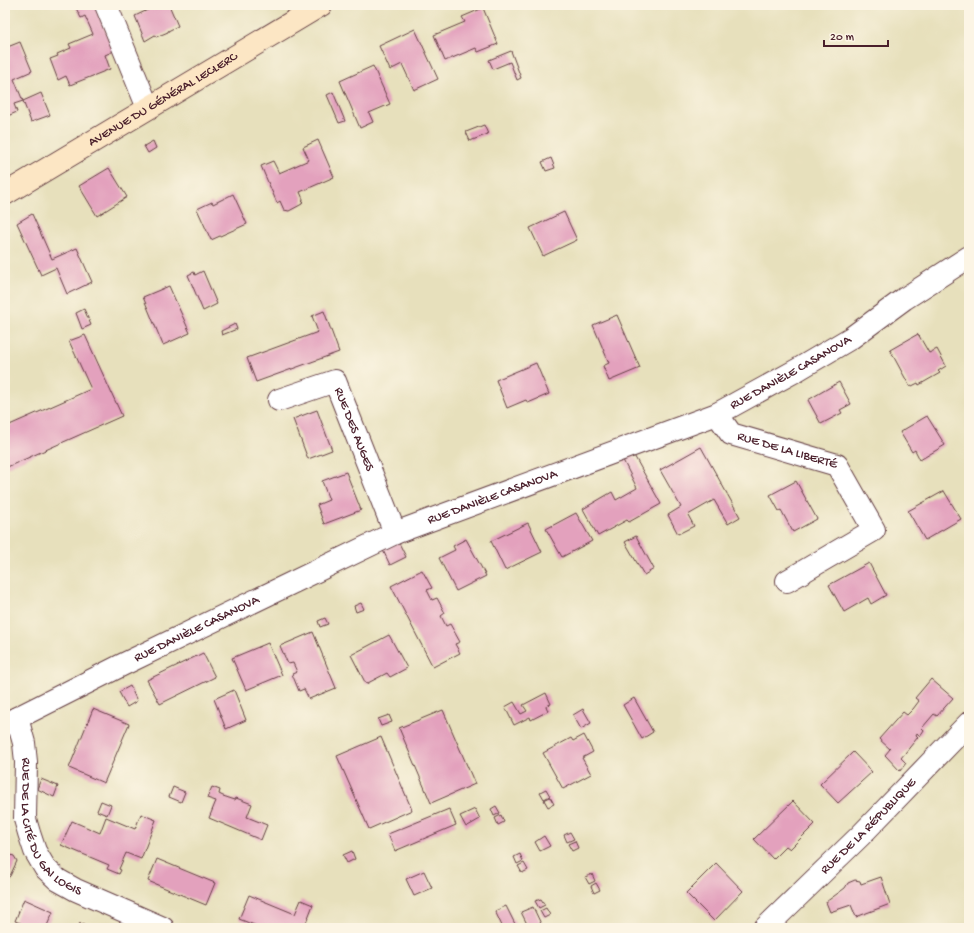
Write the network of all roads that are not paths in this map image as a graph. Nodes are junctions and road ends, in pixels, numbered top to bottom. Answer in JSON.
{"nodes":[{"id":1,"x":106,"y":5,"type":"edge"},
{"id":2,"x":321,"y":5,"type":"edge"},
{"id":3,"x":148,"y":108,"type":"junction"},
{"id":4,"x":5,"y":194,"type":"edge"},
{"id":5,"x":969,"y":256,"type":"edge"},
{"id":6,"x":279,"y":400,"type":"dead end"},
{"id":7,"x":717,"y":414,"type":"junction"},
{"id":8,"x":394,"y":533,"type":"junction"},
{"id":9,"x":787,"y":581,"type":"dead end"},
{"id":10,"x":11,"y":721,"type":"edge"},
{"id":11,"x":969,"y":723,"type":"edge"},
{"id":12,"x":163,"y":928,"type":"edge"},
{"id":13,"x":765,"y":928,"type":"edge"}],
"edges":[{"from":1,"to":3,"type":"street"},
{"from":2,"to":3,"type":"main road","name":"AVENUE DU GÉNÉRAL LECLERC"},
{"from":3,"to":4,"type":"main road","name":"AVENUE DU GÉNÉRAL LECLERC"},
{"from":5,"to":7,"type":"street","name":"RUE DANIÈLE CASANOVA"},
{"from":6,"to":8,"type":"street","name":"RUE DES AUGES"},
{"from":7,"to":8,"type":"street","name":"RUE DANIÈLE CASANOVA"},
{"from":7,"to":9,"type":"street","name":"RUE DE LA LIBERTÉ"},
{"from":8,"to":10,"type":"street","name":"RUE DANIÈLE CASANOVA"},
{"from":10,"to":12,"type":"street","name":"RUE DE LA CITÉ DU GAI LOGIS"},
{"from":11,"to":13,"type":"street","name":"RUE DE LA RÉPUBLIQUE"}]}
